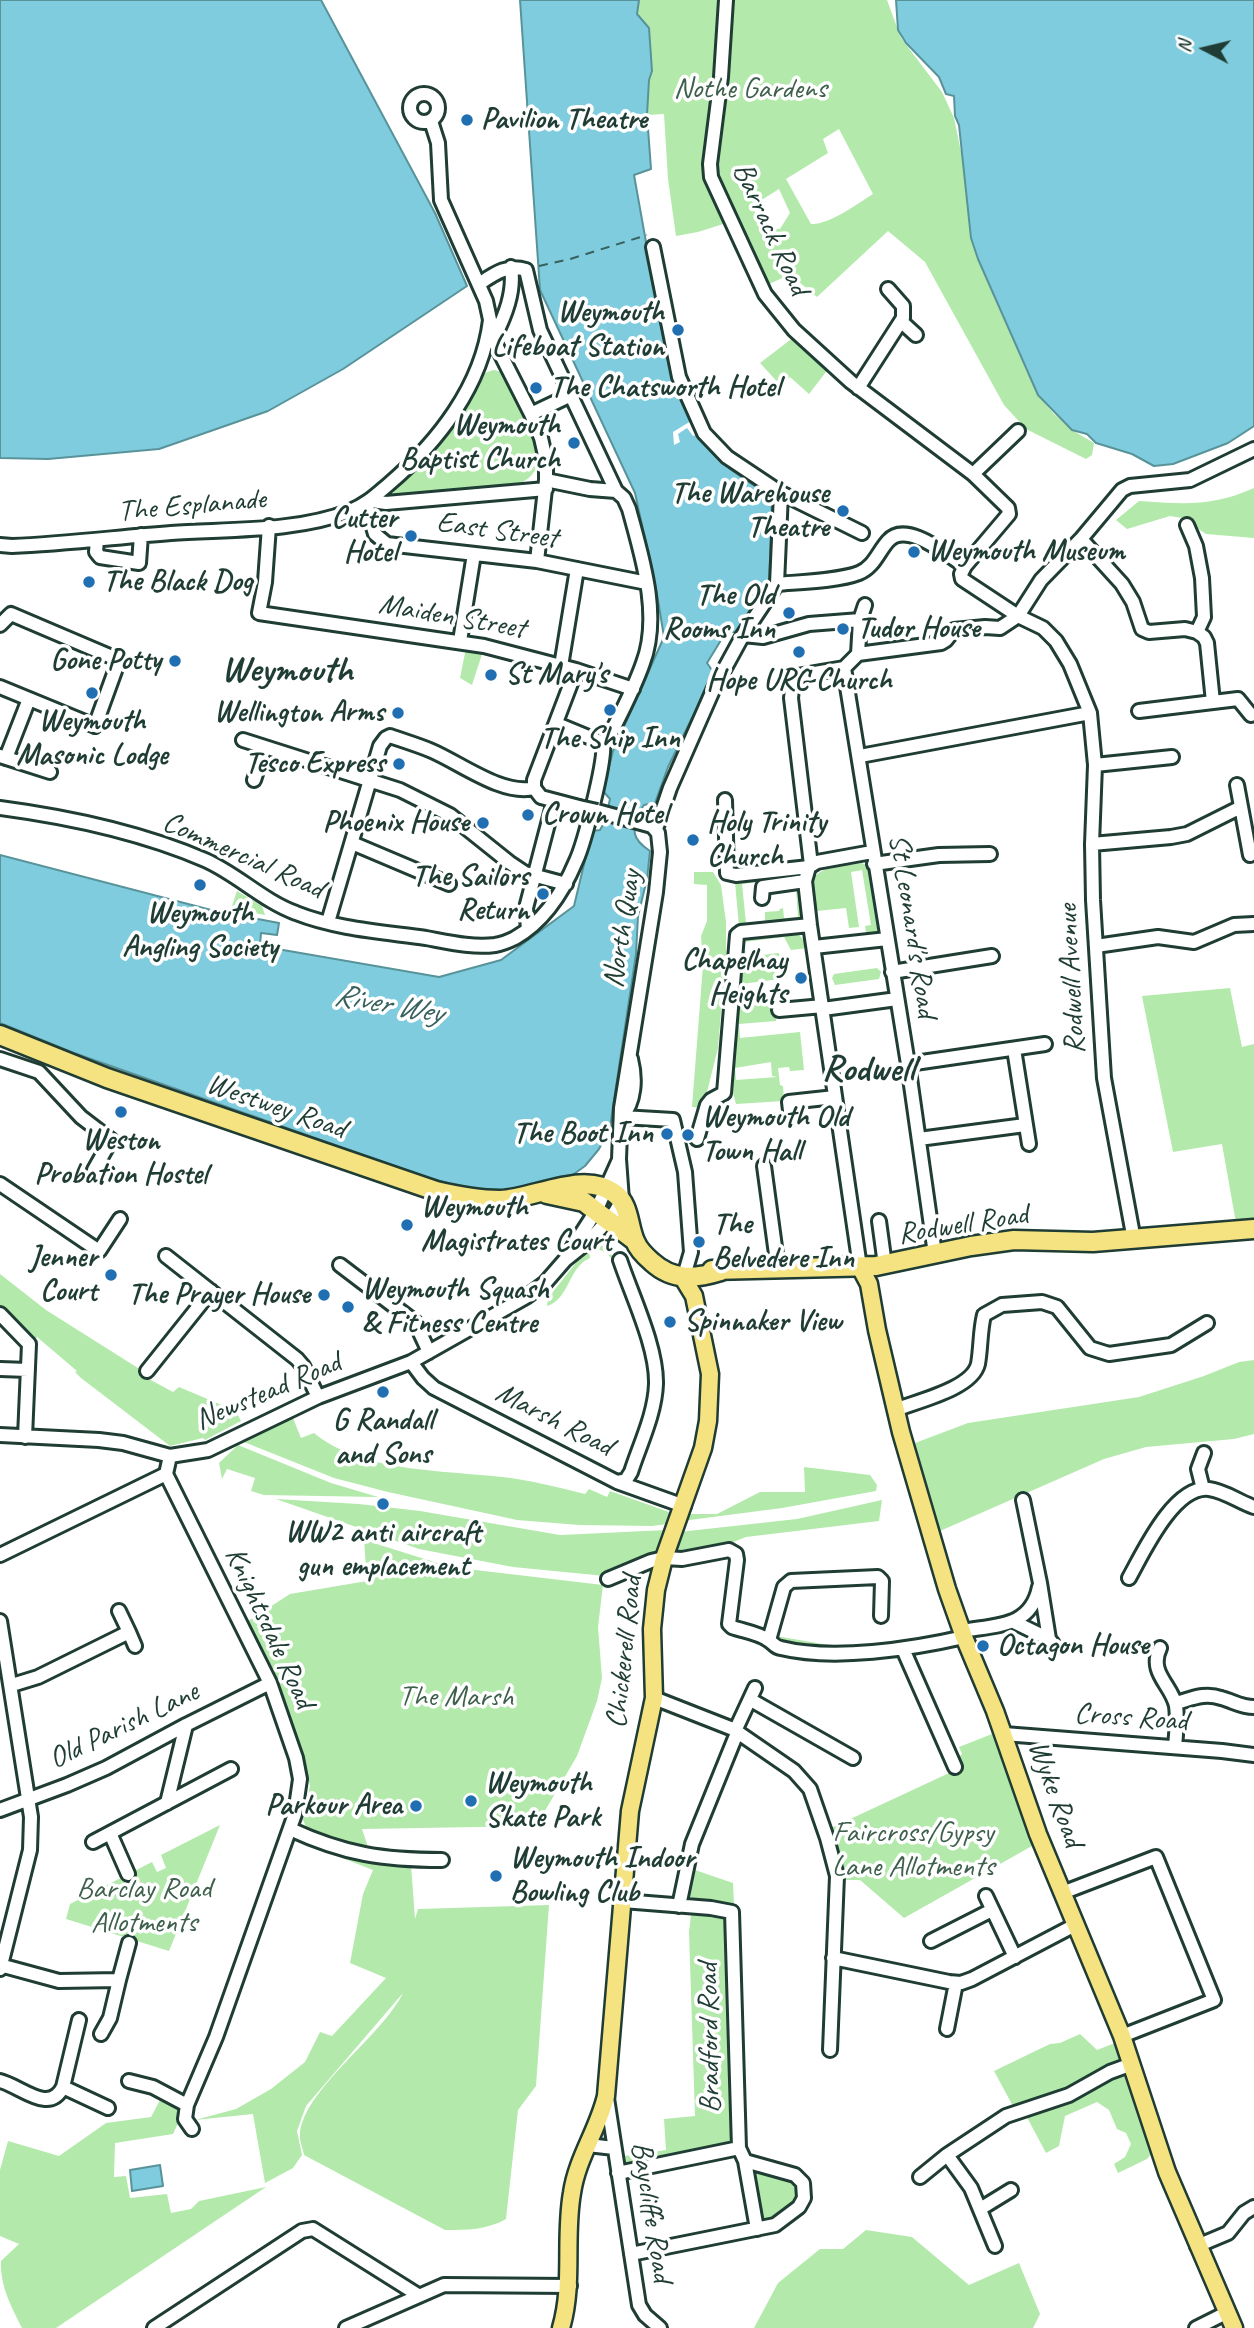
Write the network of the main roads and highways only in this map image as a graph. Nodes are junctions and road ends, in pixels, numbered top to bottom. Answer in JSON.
{"nodes":[{"id":1,"x":0,"y":1035,"type":"edge"},
{"id":2,"x":540,"y":1194,"type":"junction"},
{"id":3,"x":1254,"y":1228,"type":"edge"},
{"id":4,"x":634,"y":1240,"type":"junction"},
{"id":5,"x":860,"y":1267,"type":"junction"},
{"id":6,"x":680,"y":1274,"type":"junction"},
{"id":7,"x":1230,"y":2321,"type":"edge"},
{"id":8,"x":562,"y":2328,"type":"edge"}],
"edges":[{"from":1,"to":2,"type":"highway","name":"Westwey Road"},
{"from":2,"to":4,"type":"highway","name":"Westwey Road"},
{"from":2,"to":4,"type":"highway","name":"Westwey Road"},
{"from":3,"to":5,"type":"highway","name":"Rodwell Road"},
{"from":4,"to":6,"type":"highway"},
{"from":5,"to":6,"type":"highway","name":"Rodwell Road"},
{"from":5,"to":7,"type":"main road","name":"Wyke Road"},
{"from":6,"to":8,"type":"main road","name":"Chickerell Road"}]}
